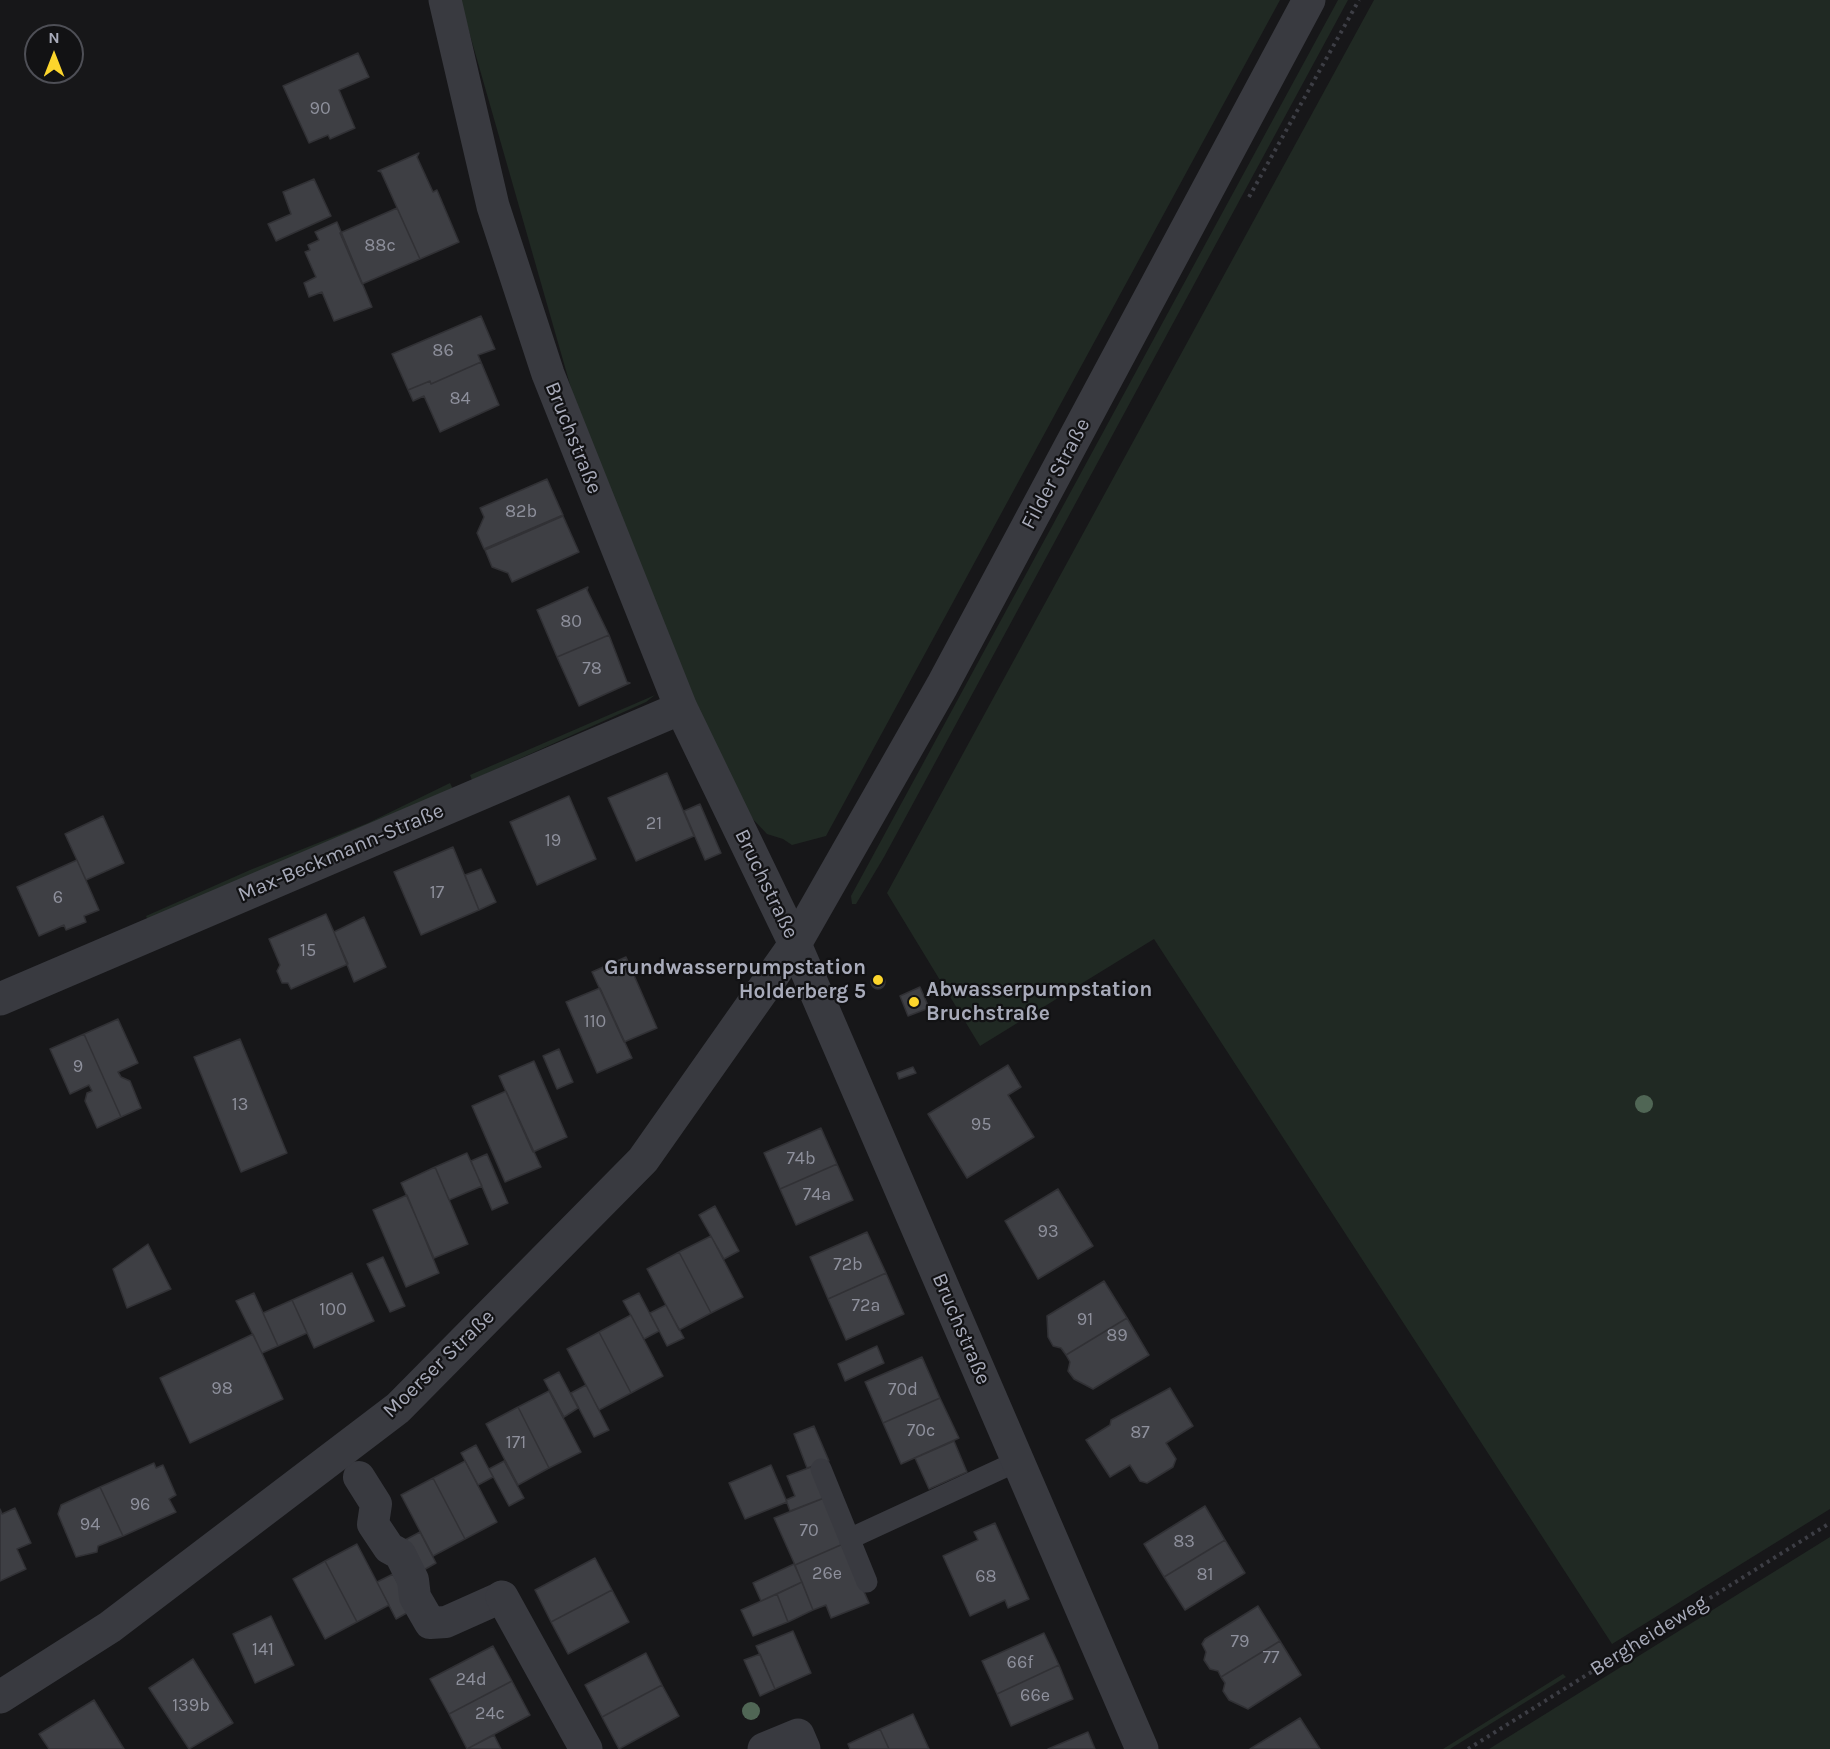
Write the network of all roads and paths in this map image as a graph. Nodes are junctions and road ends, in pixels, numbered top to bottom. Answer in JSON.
{"nodes":[{"id":1,"x":445,"y":0,"type":"edge"},
{"id":2,"x":1309,"y":0,"type":"edge"},
{"id":3,"x":681,"y":708,"type":"junction"},
{"id":4,"x":795,"y":944,"type":"junction"},
{"id":5,"x":0,"y":999,"type":"edge"},
{"id":6,"x":1018,"y":1461,"type":"junction"},
{"id":7,"x":821,"y":1469,"type":"dead end"},
{"id":8,"x":359,"y":1477,"type":"dead end"},
{"id":9,"x":1830,"y":1523,"type":"edge"},
{"id":10,"x":849,"y":1539,"type":"junction"},
{"id":11,"x":867,"y":1582,"type":"dead end"},
{"id":12,"x":502,"y":1597,"type":"joint"},
{"id":13,"x":0,"y":1697,"type":"edge"},
{"id":14,"x":586,"y":1749,"type":"edge"},
{"id":15,"x":764,"y":1749,"type":"edge"},
{"id":16,"x":804,"y":1749,"type":"edge"},
{"id":17,"x":1142,"y":1749,"type":"edge"},
{"id":18,"x":1468,"y":1749,"type":"edge"}],
"edges":[{"from":1,"to":3,"type":"street","name":"Bruchstraße"},
{"from":2,"to":4,"type":"street","name":"Filder Straße"},
{"from":3,"to":4,"type":"street","name":"Bruchstraße"},
{"from":3,"to":5,"type":"street","name":"Max-Beckmann-Straße"},
{"from":4,"to":6,"type":"street","name":"Bruchstraße"},
{"from":4,"to":13,"type":"street","name":"Moerser Straße"},
{"from":6,"to":10,"type":"lane"},
{"from":6,"to":17,"type":"street","name":"Bruchstraße"},
{"from":7,"to":10,"type":"lane"},
{"from":8,"to":12,"type":"street"},
{"from":9,"to":18,"type":"path","name":"Bergheideweg"},
{"from":10,"to":11,"type":"lane"},
{"from":12,"to":14,"type":"street"},
{"from":15,"to":16,"type":"street"}]}
